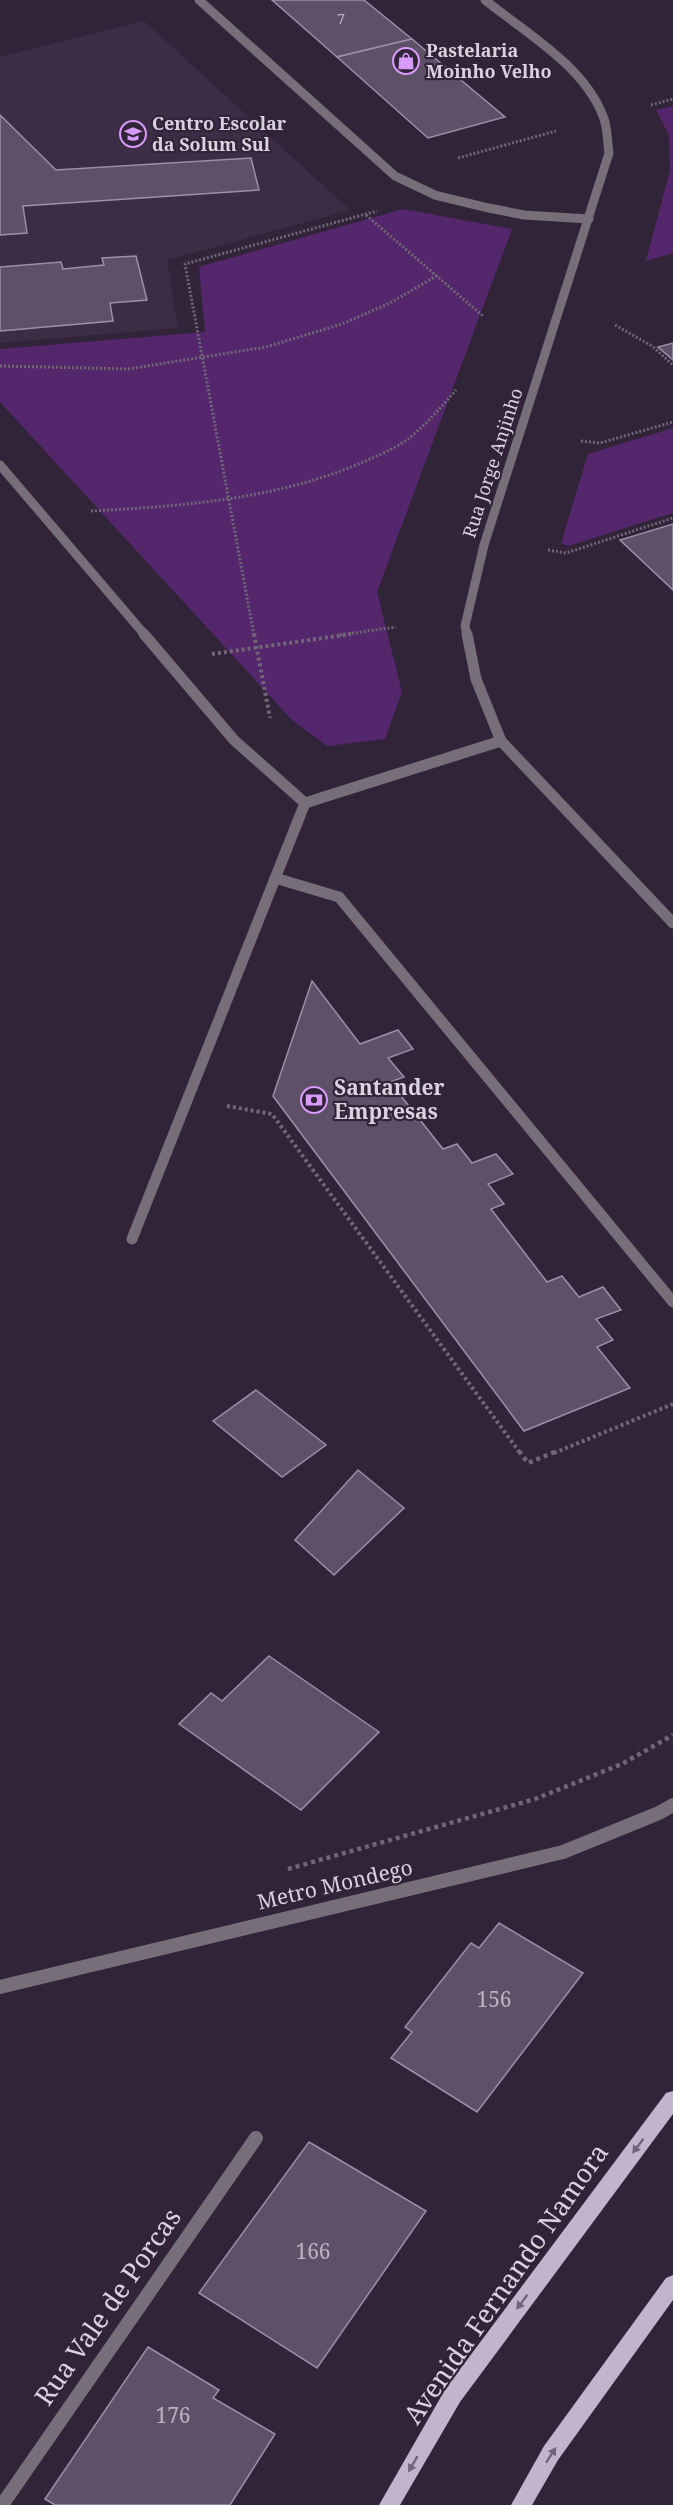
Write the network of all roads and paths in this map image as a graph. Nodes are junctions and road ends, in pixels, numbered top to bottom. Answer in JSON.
{"nodes":[{"id":1,"x":199,"y":0,"type":"edge"},
{"id":2,"x":485,"y":0,"type":"edge"},
{"id":3,"x":673,"y":99,"type":"edge"},
{"id":4,"x":651,"y":105,"type":"dead end"},
{"id":5,"x":556,"y":131,"type":"dead end"},
{"id":6,"x":453,"y":160,"type":"dead end"},
{"id":7,"x":383,"y":209,"type":"dead end"},
{"id":8,"x":366,"y":214,"type":"junction"},
{"id":9,"x":589,"y":219,"type":"junction"},
{"id":10,"x":438,"y":275,"type":"junction"},
{"id":11,"x":483,"y":315,"type":"dead end"},
{"id":12,"x":615,"y":325,"type":"dead end"},
{"id":13,"x":202,"y":358,"type":"junction"},
{"id":14,"x":673,"y":365,"type":"edge"},
{"id":15,"x":0,"y":366,"type":"edge"},
{"id":16,"x":456,"y":390,"type":"dead end"},
{"id":17,"x":673,"y":422,"type":"edge"},
{"id":18,"x":581,"y":441,"type":"dead end"},
{"id":19,"x":0,"y":465,"type":"edge"},
{"id":20,"x":229,"y":499,"type":"junction"},
{"id":21,"x":84,"y":511,"type":"dead end"},
{"id":22,"x":673,"y":518,"type":"edge"},
{"id":23,"x":548,"y":550,"type":"dead end"},
{"id":24,"x":396,"y":627,"type":"dead end"},
{"id":25,"x":257,"y":646,"type":"junction"},
{"id":26,"x":207,"y":654,"type":"dead end"},
{"id":27,"x":272,"y":726,"type":"dead end"},
{"id":28,"x":501,"y":741,"type":"junction"},
{"id":29,"x":305,"y":803,"type":"junction"},
{"id":30,"x":275,"y":878,"type":"junction"},
{"id":31,"x":673,"y":923,"type":"edge"},
{"id":32,"x":272,"y":1114,"type":"dead end"},
{"id":33,"x":132,"y":1239,"type":"dead end"},
{"id":34,"x":673,"y":1302,"type":"edge"},
{"id":35,"x":673,"y":1404,"type":"edge"},
{"id":36,"x":673,"y":1735,"type":"edge"},
{"id":37,"x":673,"y":1805,"type":"edge"},
{"id":38,"x":288,"y":1869,"type":"dead end"},
{"id":39,"x":0,"y":1986,"type":"edge"},
{"id":40,"x":673,"y":2099,"type":"edge"},
{"id":41,"x":256,"y":2138,"type":"dead end"},
{"id":42,"x":673,"y":2284,"type":"edge"},
{"id":43,"x":2,"y":2505,"type":"edge"},
{"id":44,"x":389,"y":2505,"type":"edge"},
{"id":45,"x":521,"y":2505,"type":"edge"}],
"edges":[{"from":1,"to":9,"type":"street"},
{"from":2,"to":9,"type":"street","name":"Rua Jorge Anjinho"},
{"from":3,"to":4,"type":"path"},
{"from":5,"to":6,"type":"path"},
{"from":7,"to":8,"type":"path"},
{"from":8,"to":10,"type":"path"},
{"from":8,"to":13,"type":"path"},
{"from":9,"to":28,"type":"street","name":"Rua Jorge Anjinho"},
{"from":10,"to":11,"type":"path"},
{"from":10,"to":13,"type":"path"},
{"from":12,"to":14,"type":"path"},
{"from":13,"to":15,"type":"path"},
{"from":13,"to":20,"type":"path"},
{"from":16,"to":20,"type":"path"},
{"from":17,"to":18,"type":"path"},
{"from":19,"to":29,"type":"street"},
{"from":20,"to":21,"type":"path"},
{"from":20,"to":25,"type":"path"},
{"from":22,"to":23,"type":"path"},
{"from":24,"to":25,"type":"path"},
{"from":25,"to":26,"type":"path"},
{"from":25,"to":27,"type":"path"},
{"from":28,"to":29,"type":"street"},
{"from":28,"to":31,"type":"street","name":"Rua Jorge Anjinho"},
{"from":29,"to":30,"type":"street"},
{"from":30,"to":33,"type":"street"},
{"from":30,"to":34,"type":"street"},
{"from":32,"to":35,"type":"path"},
{"from":36,"to":38,"type":"path"},
{"from":37,"to":39,"type":"street","name":"Metro Mondego"},
{"from":40,"to":44,"type":"main road","name":"Avenida Fernando Namora","one_way":true},
{"from":41,"to":43,"type":"street","name":"Rua Vale de Porcas"},
{"from":45,"to":42,"type":"main road","one_way":true}]}
